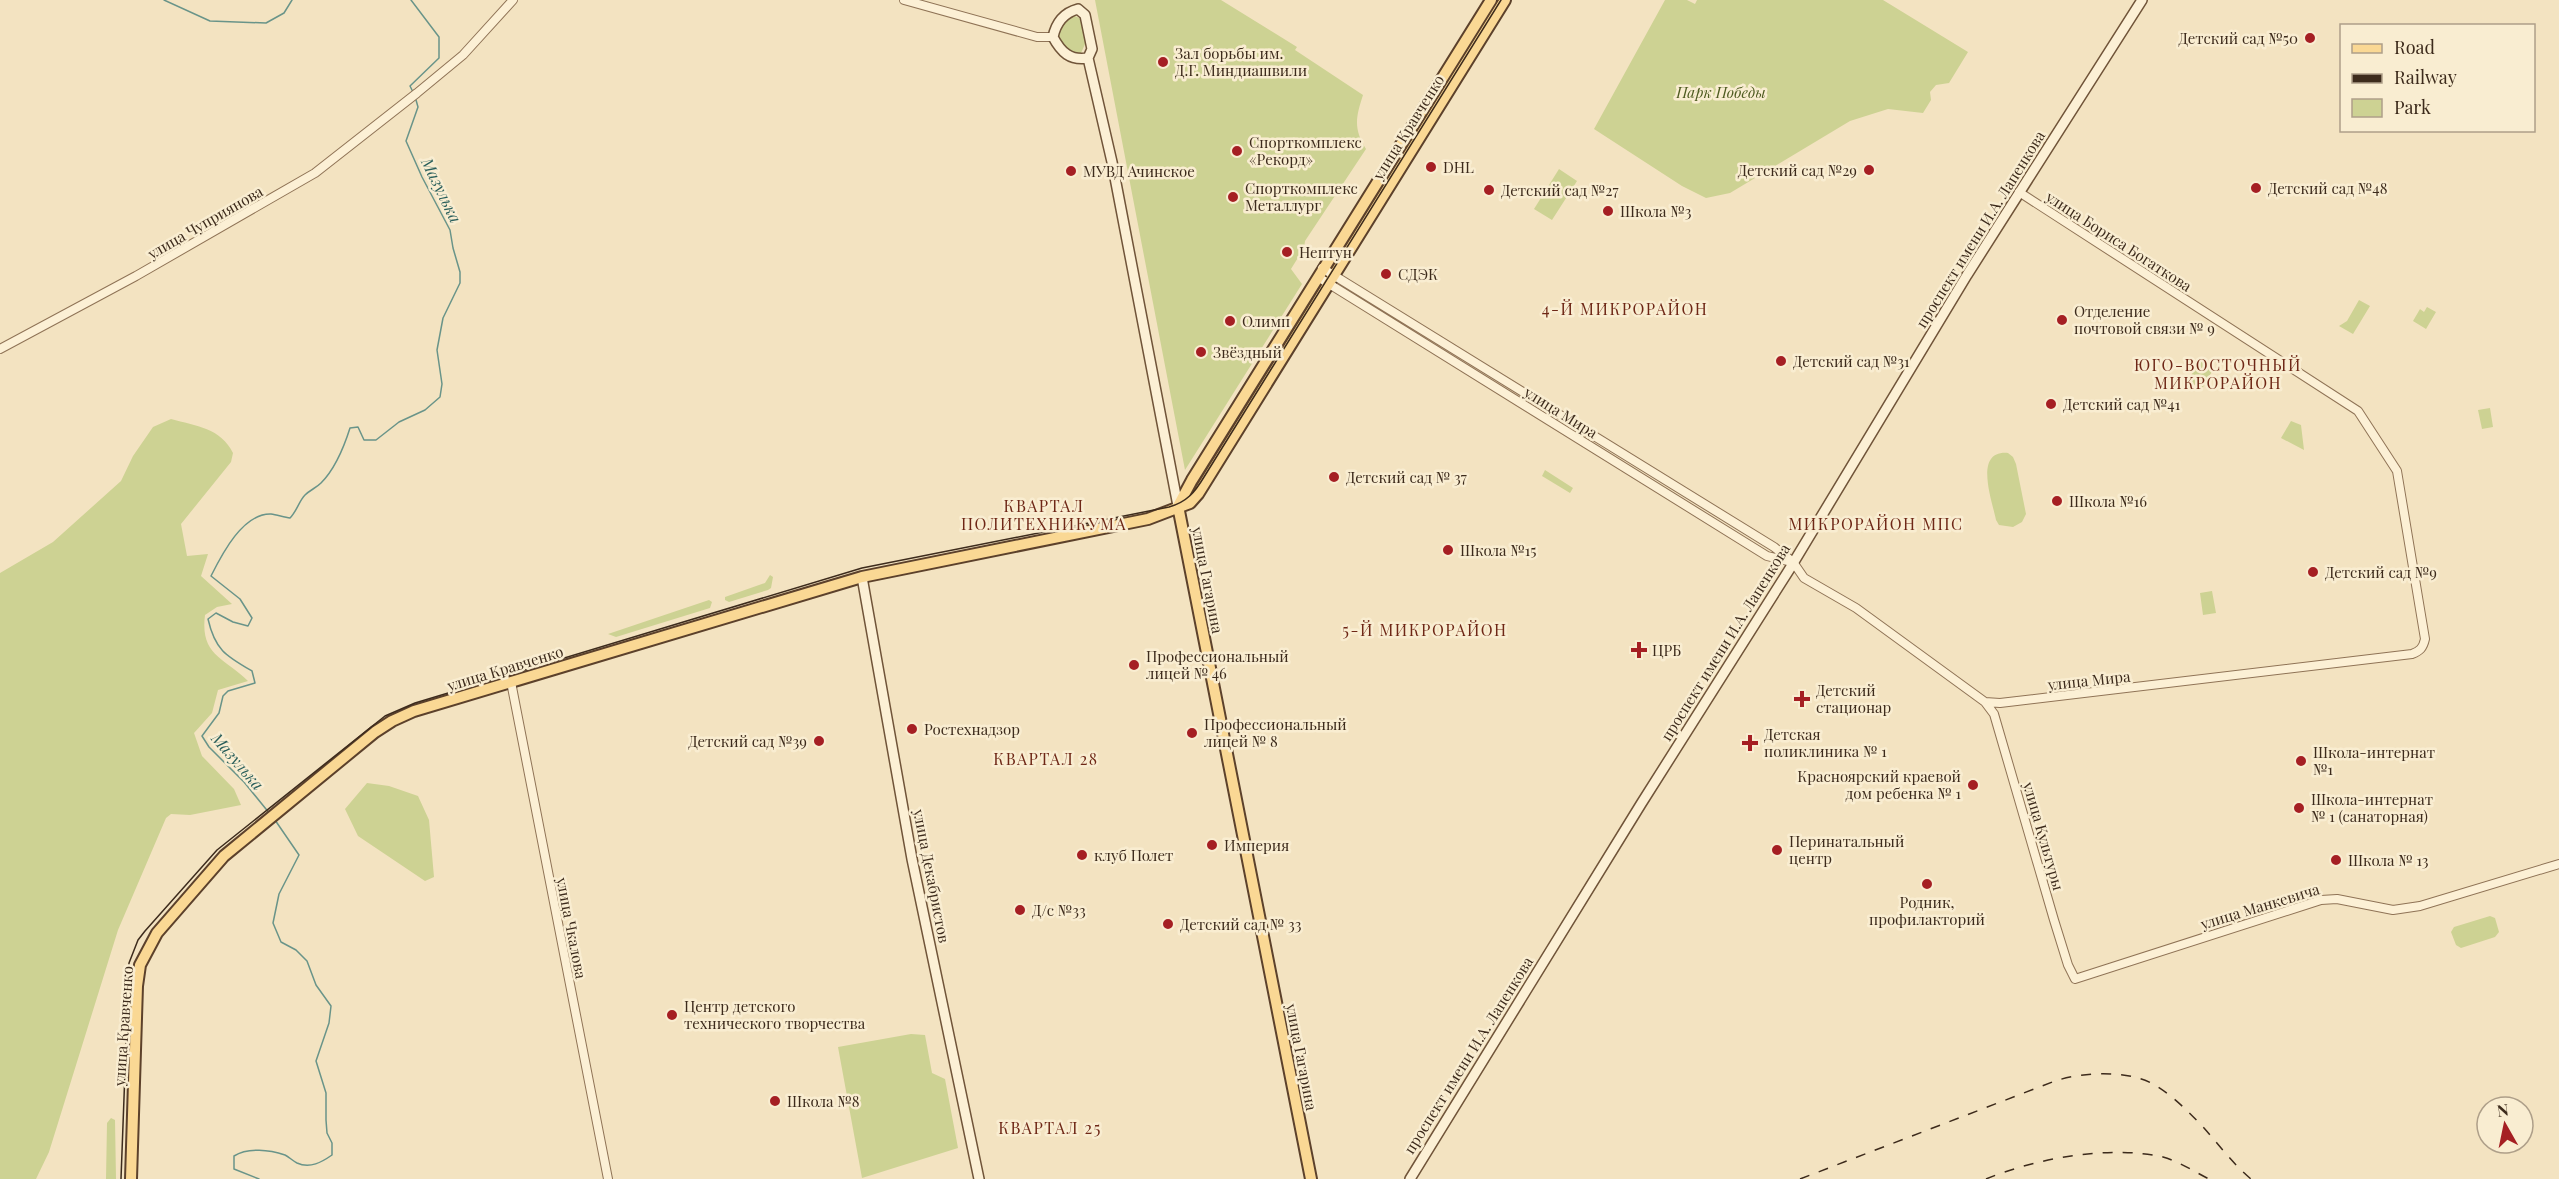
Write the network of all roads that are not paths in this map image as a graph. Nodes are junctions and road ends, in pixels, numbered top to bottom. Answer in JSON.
{"nodes":[{"id":1,"x":513,"y":0,"type":"edge"},
{"id":2,"x":904,"y":0,"type":"edge"},
{"id":3,"x":1491,"y":0,"type":"edge"},
{"id":4,"x":1505,"y":0,"type":"edge"},
{"id":5,"x":2142,"y":0,"type":"edge"},
{"id":6,"x":1079,"y":4,"type":"edge"},
{"id":7,"x":1053,"y":37,"type":"junction"},
{"id":8,"x":1088,"y":58,"type":"junction"},
{"id":9,"x":2019,"y":192,"type":"junction"},
{"id":10,"x":1320,"y":273,"type":"junction"},
{"id":11,"x":1331,"y":279,"type":"junction"},
{"id":12,"x":0,"y":349,"type":"edge"},
{"id":13,"x":1568,"y":421,"type":"junction"},
{"id":14,"x":1564,"y":429,"type":"junction"},
{"id":15,"x":1672,"y":485,"type":"junction"},
{"id":16,"x":1667,"y":494,"type":"junction"},
{"id":17,"x":1178,"y":506,"type":"junction"},
{"id":18,"x":1793,"y":562,"type":"junction"},
{"id":19,"x":861,"y":577,"type":"junction"},
{"id":20,"x":2425,"y":639,"type":"joint"},
{"id":21,"x":511,"y":682,"type":"junction"},
{"id":22,"x":1985,"y":702,"type":"junction"},
{"id":23,"x":2559,"y":864,"type":"edge"},
{"id":24,"x":2075,"y":979,"type":"joint"},
{"id":25,"x":131,"y":1179,"type":"edge"},
{"id":26,"x":608,"y":1179,"type":"edge"},
{"id":27,"x":979,"y":1179,"type":"edge"},
{"id":28,"x":1311,"y":1179,"type":"edge"},
{"id":29,"x":1410,"y":1179,"type":"edge"}],
"edges":[{"from":1,"to":12,"type":"street","name":"улица Чуприянова"},
{"from":2,"to":7,"type":"street"},
{"from":3,"to":10,"type":"main road","name":"улица Кравченко"},
{"from":4,"to":11,"type":"main road","name":"улица Кравченко"},
{"from":5,"to":9,"type":"main road","name":"проспект имени И.А. Лапенкова"},
{"from":6,"to":7,"type":"main road"},
{"from":6,"to":8,"type":"main road","name":"улица Гагарина"},
{"from":7,"to":8,"type":"main road"},
{"from":8,"to":17,"type":"main road","name":"улица Гагарина"},
{"from":9,"to":18,"type":"main road","name":"проспект имени И.А. Лапенкова"},
{"from":9,"to":20,"type":"street","name":"улица Бориса Богаткова"},
{"from":10,"to":11,"type":"street","name":"улица Мира"},
{"from":10,"to":17,"type":"main road","name":"улица Кравченко"},
{"from":11,"to":13,"type":"street","name":"улица Мира"},
{"from":11,"to":14,"type":"street","name":"улица Мира"},
{"from":11,"to":17,"type":"main road","name":"улица Кравченко"},
{"from":13,"to":14,"type":"street"},
{"from":13,"to":15,"type":"street","name":"улица Мира"},
{"from":14,"to":16,"type":"street","name":"улица Мира"},
{"from":15,"to":16,"type":"street"},
{"from":15,"to":18,"type":"street","name":"улица Мира"},
{"from":16,"to":18,"type":"street","name":"улица Мира"},
{"from":17,"to":19,"type":"main road","name":"улица Кравченко"},
{"from":17,"to":28,"type":"main road","name":"улица Гагарина"},
{"from":18,"to":22,"type":"street","name":"улица Мира"},
{"from":18,"to":29,"type":"main road","name":"проспект имени И.А. Лапенкова"},
{"from":19,"to":21,"type":"main road","name":"улица Кравченко"},
{"from":19,"to":27,"type":"main road","name":"улица Декабристов"},
{"from":20,"to":22,"type":"street","name":"улица Мира"},
{"from":21,"to":25,"type":"main road","name":"улица Кравченко"},
{"from":21,"to":26,"type":"street","name":"улица Чкалова"},
{"from":22,"to":24,"type":"street","name":"улица Культуры"},
{"from":23,"to":24,"type":"street","name":"улица Манкевича"}]}
